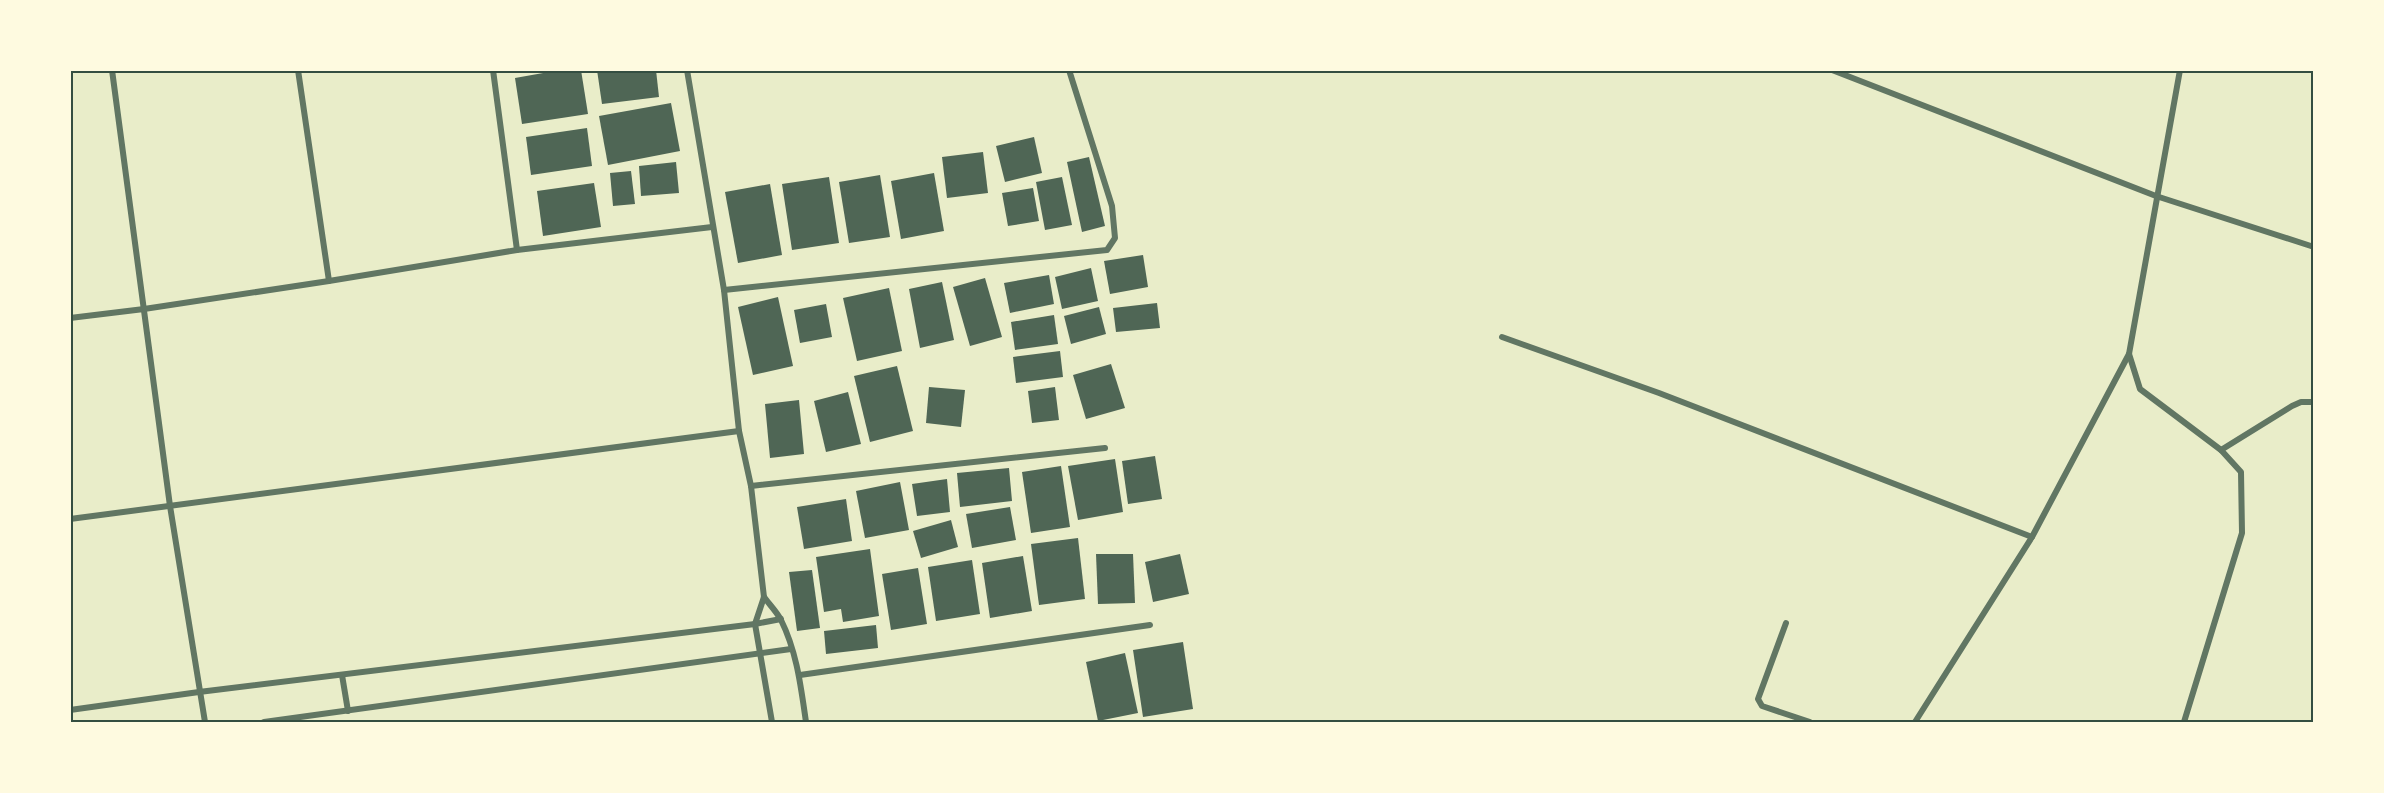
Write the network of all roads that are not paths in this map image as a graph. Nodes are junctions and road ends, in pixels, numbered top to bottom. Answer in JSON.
{"nodes":[{"id":1,"x":112,"y":70,"type":"edge"},
{"id":2,"x":298,"y":70,"type":"edge"},
{"id":3,"x":492,"y":70,"type":"edge"},
{"id":4,"x":687,"y":70,"type":"edge"},
{"id":5,"x":1068,"y":70,"type":"edge"},
{"id":6,"x":1832,"y":70,"type":"edge"},
{"id":7,"x":2180,"y":70,"type":"edge"},
{"id":8,"x":2156,"y":196,"type":"junction"},
{"id":9,"x":712,"y":227,"type":"junction"},
{"id":10,"x":2313,"y":247,"type":"edge"},
{"id":11,"x":517,"y":250,"type":"junction"},
{"id":12,"x":329,"y":281,"type":"junction"},
{"id":13,"x":724,"y":290,"type":"junction"},
{"id":14,"x":144,"y":309,"type":"junction"},
{"id":15,"x":70,"y":318,"type":"edge"},
{"id":16,"x":1502,"y":337,"type":"dead end"},
{"id":17,"x":2128,"y":354,"type":"junction"},
{"id":18,"x":2313,"y":402,"type":"edge"},
{"id":19,"x":739,"y":431,"type":"junction"},
{"id":20,"x":1105,"y":448,"type":"dead end"},
{"id":21,"x":2221,"y":450,"type":"junction"},
{"id":22,"x":751,"y":486,"type":"junction"},
{"id":23,"x":170,"y":506,"type":"junction"},
{"id":24,"x":70,"y":519,"type":"edge"},
{"id":25,"x":2032,"y":537,"type":"junction"},
{"id":26,"x":764,"y":597,"type":"junction"},
{"id":27,"x":781,"y":619,"type":"junction"},
{"id":28,"x":1786,"y":623,"type":"dead end"},
{"id":29,"x":755,"y":624,"type":"junction"},
{"id":30,"x":1150,"y":625,"type":"dead end"},
{"id":31,"x":791,"y":649,"type":"junction"},
{"id":32,"x":760,"y":652,"type":"junction"},
{"id":33,"x":342,"y":675,"type":"junction"},
{"id":34,"x":800,"y":675,"type":"junction"},
{"id":35,"x":199,"y":692,"type":"junction"},
{"id":36,"x":70,"y":710,"type":"edge"},
{"id":37,"x":348,"y":711,"type":"junction"},
{"id":38,"x":204,"y":723,"type":"edge"},
{"id":39,"x":264,"y":723,"type":"edge"},
{"id":40,"x":772,"y":723,"type":"edge"},
{"id":41,"x":806,"y":723,"type":"edge"},
{"id":42,"x":1810,"y":723,"type":"edge"},
{"id":43,"x":1915,"y":723,"type":"edge"},
{"id":44,"x":2184,"y":723,"type":"edge"}],
"edges":[{"from":1,"to":14,"type":"street"},
{"from":2,"to":12,"type":"street"},
{"from":3,"to":11,"type":"street"},
{"from":4,"to":9,"type":"street"},
{"from":5,"to":13,"type":"street"},
{"from":6,"to":8,"type":"street"},
{"from":7,"to":8,"type":"street"},
{"from":8,"to":10,"type":"street"},
{"from":8,"to":17,"type":"street"},
{"from":9,"to":11,"type":"street"},
{"from":9,"to":13,"type":"street"},
{"from":11,"to":12,"type":"street"},
{"from":12,"to":14,"type":"street"},
{"from":13,"to":19,"type":"street"},
{"from":14,"to":15,"type":"street"},
{"from":14,"to":23,"type":"street"},
{"from":16,"to":25,"type":"street"},
{"from":17,"to":21,"type":"street"},
{"from":17,"to":25,"type":"street"},
{"from":18,"to":21,"type":"street"},
{"from":19,"to":22,"type":"street"},
{"from":19,"to":23,"type":"street"},
{"from":20,"to":22,"type":"street"},
{"from":21,"to":44,"type":"street"},
{"from":22,"to":26,"type":"street"},
{"from":23,"to":24,"type":"street"},
{"from":23,"to":35,"type":"street"},
{"from":25,"to":43,"type":"street"},
{"from":26,"to":27,"type":"street"},
{"from":26,"to":29,"type":"street"},
{"from":27,"to":29,"type":"street"},
{"from":27,"to":31,"type":"street"},
{"from":28,"to":42,"type":"street"},
{"from":29,"to":32,"type":"street"},
{"from":29,"to":33,"type":"street"},
{"from":30,"to":34,"type":"street"},
{"from":31,"to":32,"type":"street"},
{"from":31,"to":34,"type":"street"},
{"from":32,"to":37,"type":"street"},
{"from":32,"to":40,"type":"street"},
{"from":33,"to":35,"type":"street"},
{"from":33,"to":37,"type":"street"},
{"from":34,"to":41,"type":"street"},
{"from":35,"to":36,"type":"street"},
{"from":35,"to":38,"type":"street"},
{"from":37,"to":39,"type":"street"}]}
